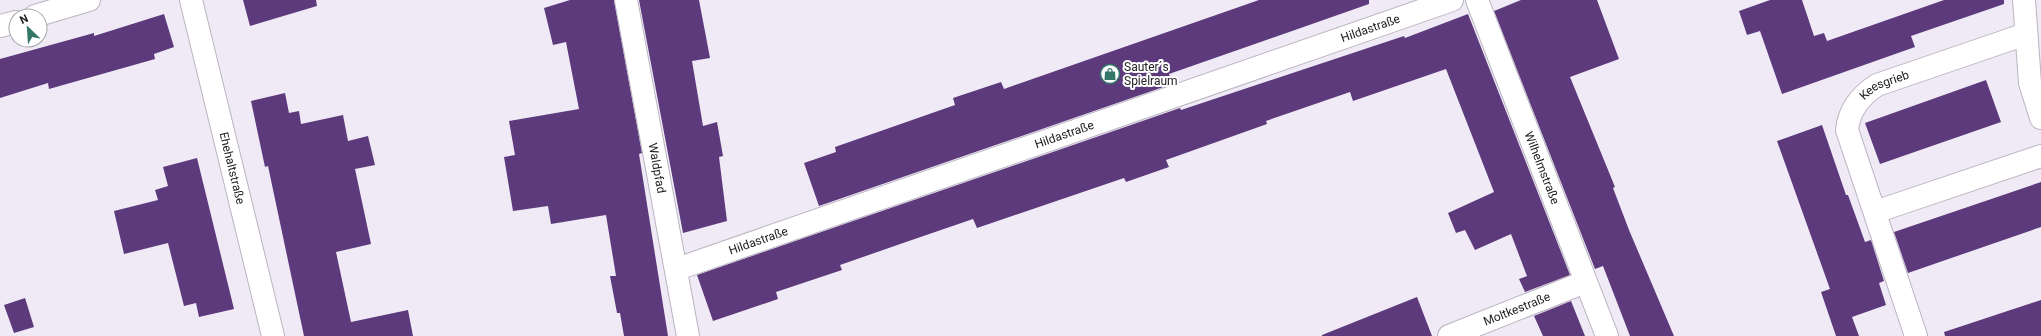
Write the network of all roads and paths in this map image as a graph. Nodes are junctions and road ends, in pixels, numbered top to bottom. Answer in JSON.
{"nodes":[{"id":1,"x":89,"y":0,"type":"edge"},
{"id":2,"x":191,"y":0,"type":"edge"},
{"id":3,"x":626,"y":0,"type":"edge"},
{"id":4,"x":1452,"y":0,"type":"edge"},
{"id":5,"x":1478,"y":0,"type":"edge"},
{"id":6,"x":2024,"y":0,"type":"edge"},
{"id":7,"x":48,"y":12,"type":"edge"},
{"id":8,"x":2026,"y":34,"type":"junction"},
{"id":9,"x":2041,"y":118,"type":"edge"},
{"id":10,"x":2041,"y":156,"type":"edge"},
{"id":11,"x":1875,"y":212,"type":"junction"},
{"id":12,"x":677,"y":269,"type":"junction"},
{"id":13,"x":1585,"y":282,"type":"junction"},
{"id":14,"x":273,"y":336,"type":"edge"},
{"id":15,"x":688,"y":336,"type":"edge"},
{"id":16,"x":1449,"y":336,"type":"edge"},
{"id":17,"x":1607,"y":336,"type":"edge"},
{"id":18,"x":1916,"y":336,"type":"edge"}],
"edges":[{"from":1,"to":7,"type":"street"},
{"from":2,"to":14,"type":"street","name":"Ehehaltstraße"},
{"from":3,"to":12,"type":"street","name":"Waldpfad"},
{"from":4,"to":12,"type":"street","name":"Hildastraße"},
{"from":5,"to":13,"type":"street","name":"Wilhelmstraße"},
{"from":6,"to":8,"type":"street"},
{"from":8,"to":9,"type":"street"},
{"from":8,"to":11,"type":"street","name":"Keesgrieb"},
{"from":10,"to":11,"type":"street"},
{"from":11,"to":18,"type":"street","name":"Keesgrieb"},
{"from":12,"to":15,"type":"street","name":"Waldpfad"},
{"from":13,"to":16,"type":"street","name":"Moltkestraße"},
{"from":13,"to":17,"type":"street","name":"Wilhelmstraße"}]}
